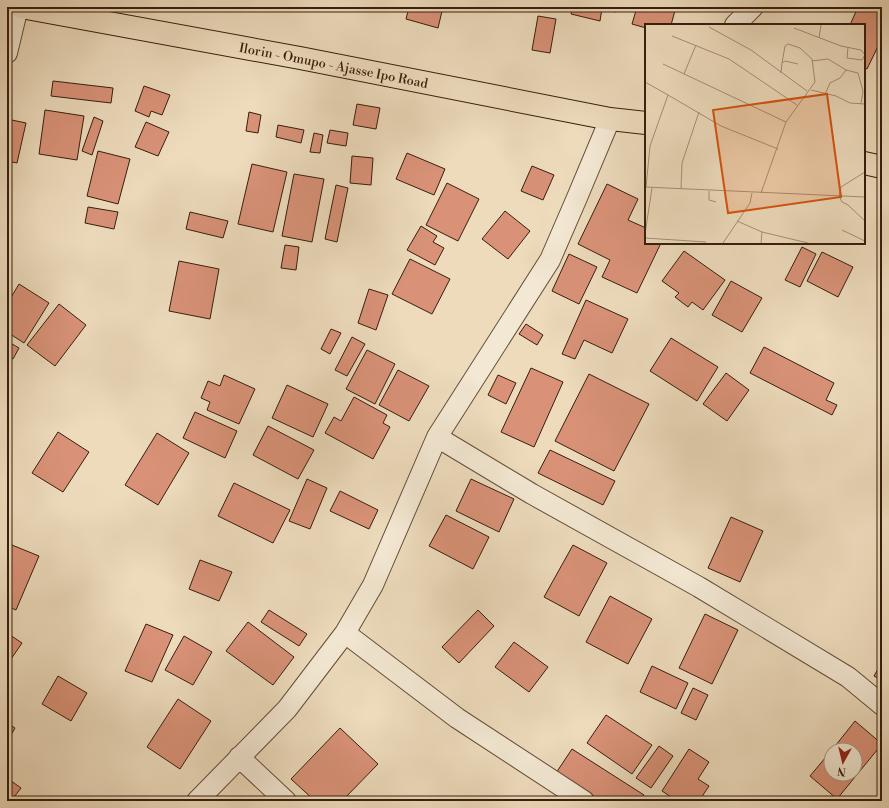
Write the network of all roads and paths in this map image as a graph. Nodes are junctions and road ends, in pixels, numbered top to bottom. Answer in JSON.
{"nodes":[{"id":1,"x":20,"y":7,"type":"edge"},
{"id":2,"x":753,"y":7,"type":"edge"},
{"id":3,"x":737,"y":24,"type":"edge"},
{"id":4,"x":7,"y":52,"type":"edge"},
{"id":5,"x":610,"y":119,"type":"junction"},
{"id":6,"x":645,"y":123,"type":"edge"},
{"id":7,"x":865,"y":163,"type":"edge"},
{"id":8,"x":882,"y":167,"type":"edge"},
{"id":9,"x":437,"y":437,"type":"junction"},
{"id":10,"x":345,"y":633,"type":"junction"},
{"id":11,"x":882,"y":706,"type":"edge"},
{"id":12,"x":239,"y":757,"type":"junction"},
{"id":13,"x":197,"y":801,"type":"edge"},
{"id":14,"x":286,"y":801,"type":"edge"},
{"id":15,"x":584,"y":801,"type":"edge"}],
"edges":[{"from":1,"to":4,"type":"street"},
{"from":1,"to":5,"type":"highway","name":"Ilorin - Omupo - Ajasse Ipo Road"},
{"from":2,"to":3,"type":"street"},
{"from":5,"to":6,"type":"highway","name":"Ilorin - Omupo - Ajasse Ipo Road"},
{"from":5,"to":9,"type":"street"},
{"from":7,"to":8,"type":"highway"},
{"from":9,"to":10,"type":"street"},
{"from":9,"to":11,"type":"street"},
{"from":10,"to":12,"type":"street"},
{"from":10,"to":15,"type":"street"},
{"from":12,"to":13,"type":"street"},
{"from":12,"to":14,"type":"street"}]}
